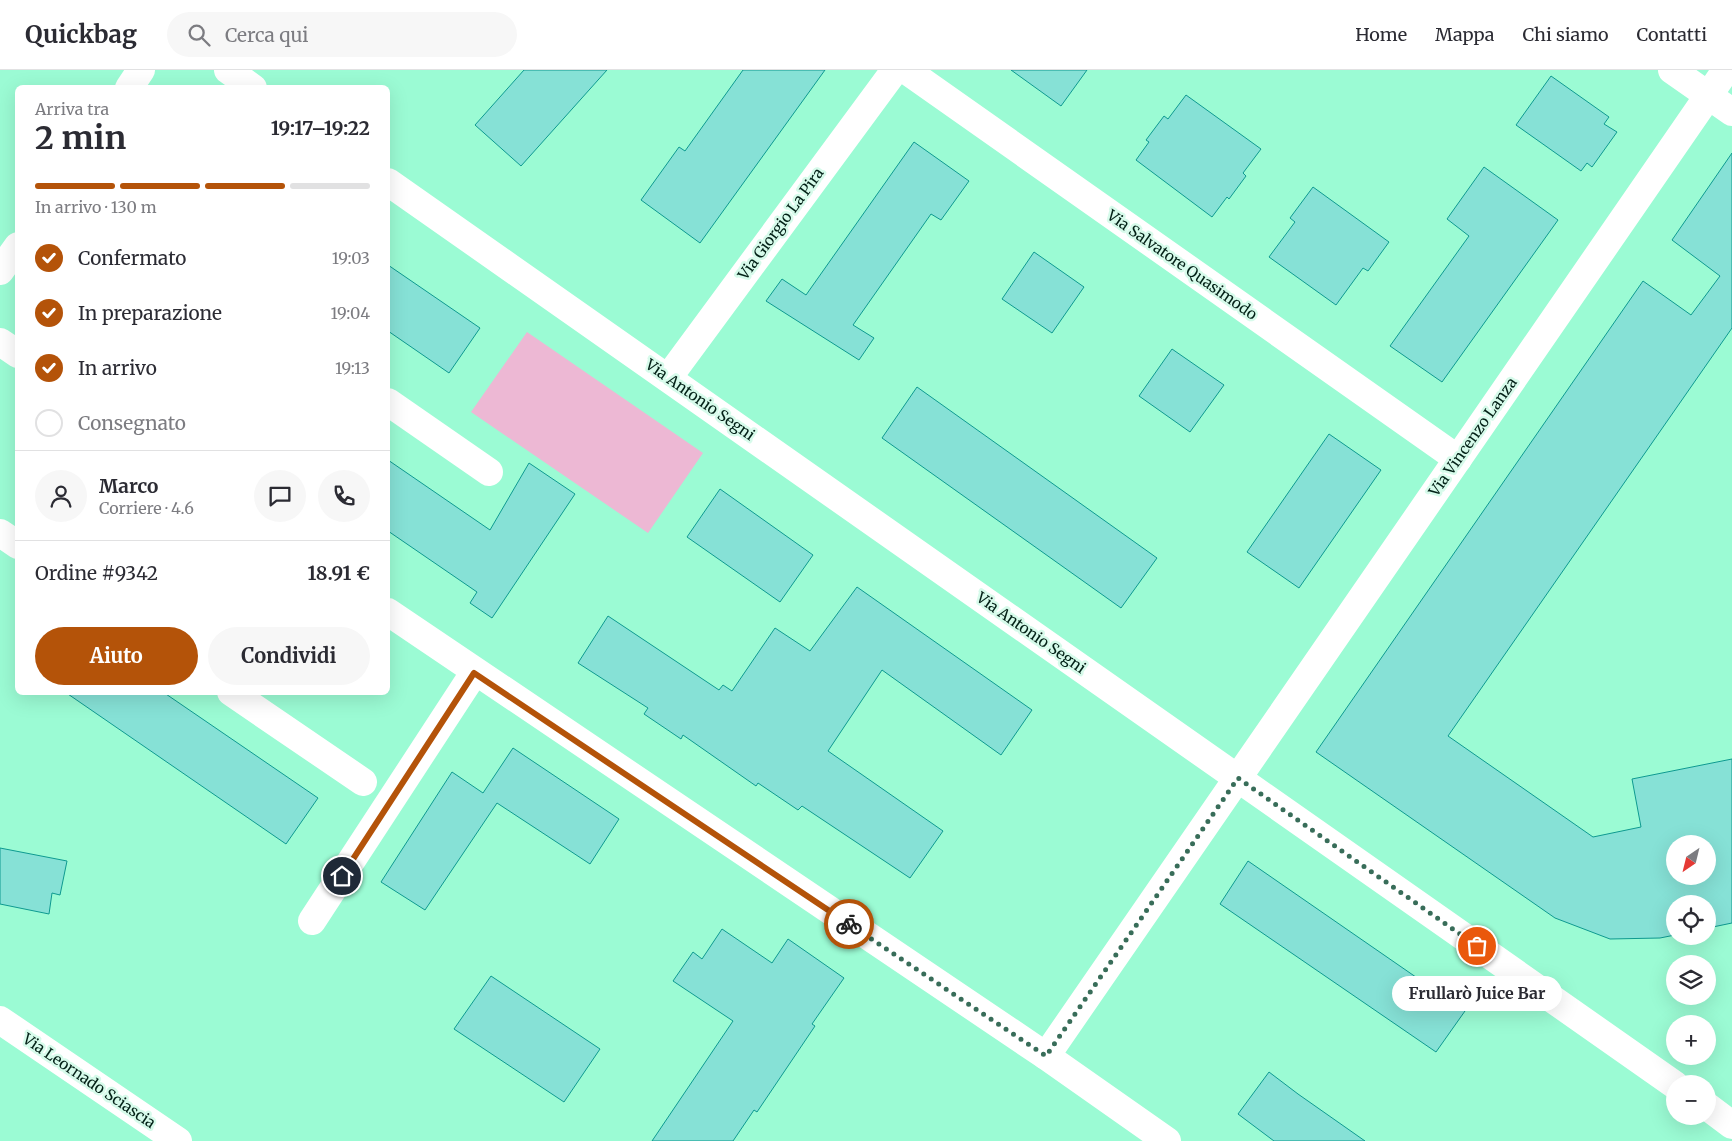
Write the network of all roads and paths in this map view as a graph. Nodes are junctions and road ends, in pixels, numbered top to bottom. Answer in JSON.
{"nodes":[{"id":1,"x":141,"y":70,"type":"edge"},
{"id":2,"x":895,"y":70,"type":"edge"},
{"id":3,"x":906,"y":70,"type":"edge"},
{"id":4,"x":1672,"y":70,"type":"edge"},
{"id":5,"x":1726,"y":70,"type":"edge"},
{"id":6,"x":131,"y":85,"type":"edge"},
{"id":7,"x":1709,"y":96,"type":"junction"},
{"id":8,"x":1732,"y":112,"type":"edge"},
{"id":9,"x":390,"y":183,"type":"edge"},
{"id":10,"x":15,"y":250,"type":"edge"},
{"id":11,"x":0,"y":271,"type":"edge"},
{"id":12,"x":0,"y":342,"type":"edge"},
{"id":13,"x":15,"y":352,"type":"edge"},
{"id":14,"x":668,"y":378,"type":"junction"},
{"id":15,"x":390,"y":403,"type":"edge"},
{"id":16,"x":1458,"y":459,"type":"junction"},
{"id":17,"x":489,"y":472,"type":"dead end"},
{"id":18,"x":0,"y":533,"type":"edge"},
{"id":19,"x":15,"y":543,"type":"edge"},
{"id":20,"x":390,"y":613,"type":"edge"},
{"id":21,"x":474,"y":673,"type":"junction"},
{"id":22,"x":236,"y":695,"type":"edge"},
{"id":23,"x":1238,"y":778,"type":"junction"},
{"id":24,"x":363,"y":782,"type":"dead end"},
{"id":25,"x":312,"y":921,"type":"dead end"},
{"id":26,"x":0,"y":1020,"type":"edge"},
{"id":27,"x":1046,"y":1056,"type":"junction"},
{"id":28,"x":1666,"y":1079,"type":"edge"},
{"id":29,"x":1716,"y":1113,"type":"edge"},
{"id":30,"x":1732,"y":1124,"type":"edge"},
{"id":31,"x":178,"y":1141,"type":"edge"},
{"id":32,"x":1167,"y":1141,"type":"edge"}],
"edges":[{"from":1,"to":6,"type":"street"},
{"from":2,"to":14,"type":"street","name":"Via Giorgio La Pira"},
{"from":3,"to":16,"type":"street","name":"Via Salvatore Quasimodo"},
{"from":4,"to":7,"type":"street"},
{"from":5,"to":7,"type":"street","name":"Via Vincenzo Lanza"},
{"from":7,"to":8,"type":"street"},
{"from":7,"to":16,"type":"street","name":"Via Vincenzo Lanza"},
{"from":9,"to":14,"type":"street","name":"Via Antonio Segni"},
{"from":10,"to":11,"type":"street"},
{"from":12,"to":13,"type":"street"},
{"from":14,"to":23,"type":"street","name":"Via Antonio Segni"},
{"from":15,"to":17,"type":"street"},
{"from":16,"to":23,"type":"street","name":"Via Vincenzo Lanza"},
{"from":18,"to":19,"type":"street"},
{"from":20,"to":21,"type":"street"},
{"from":21,"to":25,"type":"street"},
{"from":21,"to":27,"type":"street"},
{"from":22,"to":24,"type":"street"},
{"from":23,"to":27,"type":"street","name":"Via Vincenzo Lanza"},
{"from":23,"to":28,"type":"street","name":"Via Antonio Segni"},
{"from":26,"to":31,"type":"street","name":"Via Leornado Sciascia"},
{"from":27,"to":32,"type":"street"},
{"from":29,"to":30,"type":"street"}]}
